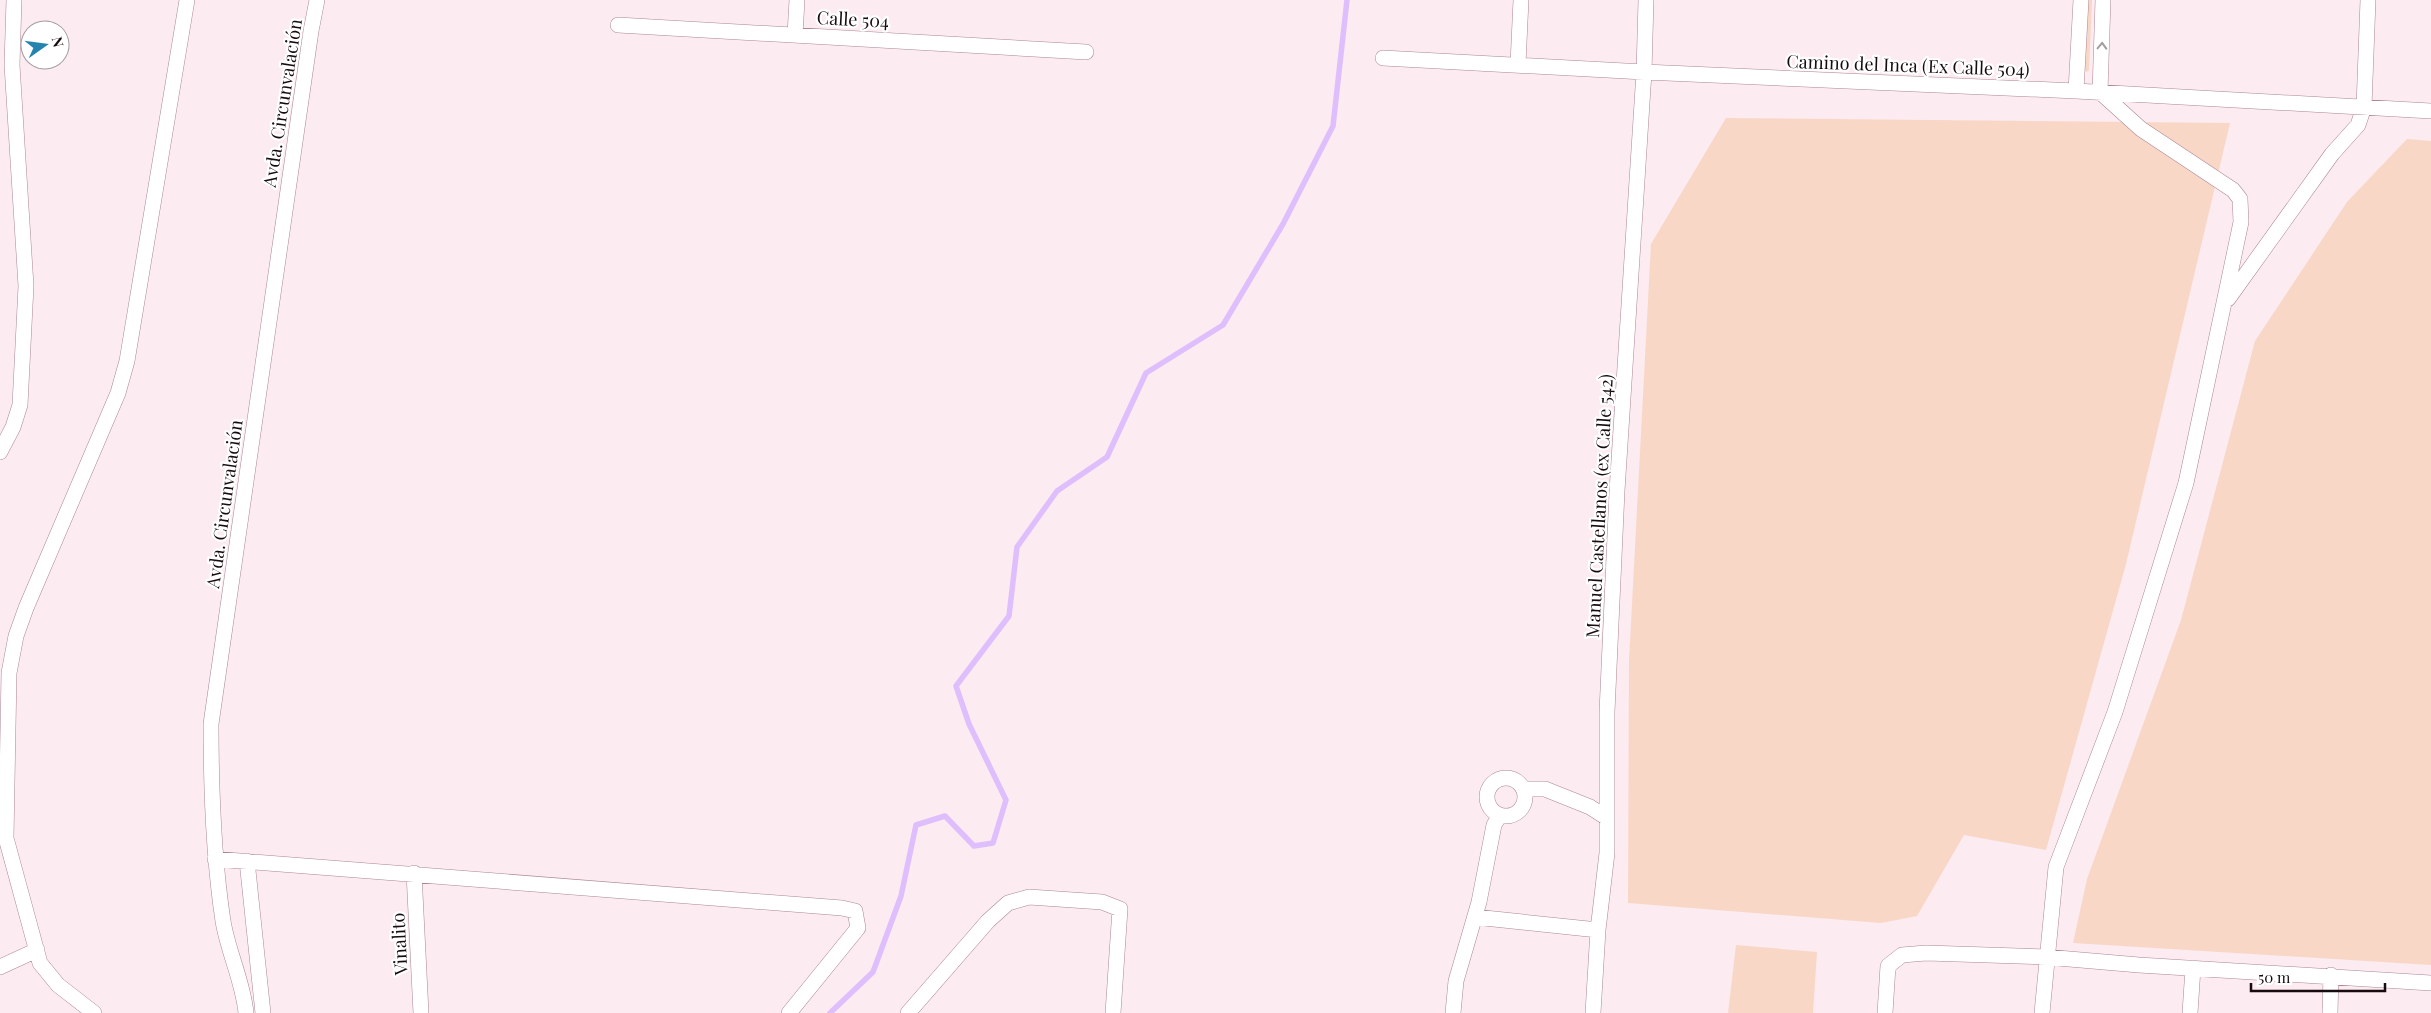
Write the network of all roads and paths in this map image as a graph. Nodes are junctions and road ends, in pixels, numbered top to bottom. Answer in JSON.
{"nodes":[{"id":1,"x":14,"y":0,"type":"edge"},
{"id":2,"x":186,"y":0,"type":"edge"},
{"id":3,"x":318,"y":0,"type":"edge"},
{"id":4,"x":797,"y":0,"type":"edge"},
{"id":5,"x":1521,"y":0,"type":"edge"},
{"id":6,"x":1646,"y":0,"type":"edge"},
{"id":7,"x":2081,"y":0,"type":"edge"},
{"id":8,"x":2103,"y":0,"type":"edge"},
{"id":9,"x":2368,"y":0,"type":"edge"},
{"id":10,"x":618,"y":25,"type":"dead end"},
{"id":11,"x":795,"y":35,"type":"junction"},
{"id":12,"x":1086,"y":52,"type":"dead end"},
{"id":13,"x":1383,"y":58,"type":"dead end"},
{"id":14,"x":1518,"y":64,"type":"junction"},
{"id":15,"x":1644,"y":72,"type":"junction"},
{"id":16,"x":2076,"y":91,"type":"junction"},
{"id":17,"x":2100,"y":92,"type":"junction"},
{"id":18,"x":2364,"y":107,"type":"junction"},
{"id":19,"x":2431,"y":111,"type":"edge"},
{"id":20,"x":2224,"y":305,"type":"junction"},
{"id":21,"x":0,"y":452,"type":"edge"},
{"id":22,"x":1524,"y":789,"type":"junction"},
{"id":23,"x":1500,"y":815,"type":"junction"},
{"id":24,"x":1607,"y":818,"type":"junction"},
{"id":25,"x":215,"y":859,"type":"junction"},
{"id":26,"x":247,"y":861,"type":"junction"},
{"id":27,"x":414,"y":873,"type":"junction"},
{"id":28,"x":1474,"y":918,"type":"junction"},
{"id":29,"x":1598,"y":930,"type":"junction"},
{"id":30,"x":37,"y":950,"type":"junction"},
{"id":31,"x":2046,"y":957,"type":"junction"},
{"id":32,"x":0,"y":967,"type":"edge"},
{"id":33,"x":2193,"y":968,"type":"junction"},
{"id":34,"x":2331,"y":976,"type":"junction"},
{"id":35,"x":2431,"y":982,"type":"edge"},
{"id":36,"x":94,"y":1013,"type":"edge"},
{"id":37,"x":246,"y":1013,"type":"edge"},
{"id":38,"x":263,"y":1013,"type":"edge"},
{"id":39,"x":421,"y":1013,"type":"edge"},
{"id":40,"x":789,"y":1013,"type":"edge"},
{"id":41,"x":908,"y":1013,"type":"edge"},
{"id":42,"x":1113,"y":1013,"type":"edge"},
{"id":43,"x":1453,"y":1013,"type":"edge"},
{"id":44,"x":1593,"y":1013,"type":"edge"},
{"id":45,"x":1885,"y":1013,"type":"edge"},
{"id":46,"x":2042,"y":1013,"type":"edge"},
{"id":47,"x":2190,"y":1013,"type":"edge"},
{"id":48,"x":2330,"y":1013,"type":"edge"}],
"edges":[{"from":1,"to":21,"type":"street"},
{"from":2,"to":30,"type":"street"},
{"from":3,"to":25,"type":"street","name":"Avda. Circunvalación"},
{"from":4,"to":11,"type":"street"},
{"from":5,"to":14,"type":"street"},
{"from":6,"to":15,"type":"street","name":"Manuel Castellanos (ex Calle 542)"},
{"from":7,"to":16,"type":"street"},
{"from":17,"to":8,"type":"street","one_way":true},
{"from":9,"to":18,"type":"street"},
{"from":10,"to":11,"type":"street","name":"Calle 504"},
{"from":11,"to":12,"type":"street","name":"Calle 504"},
{"from":13,"to":14,"type":"street","name":"Camino del Inca (Ex Calle 504)"},
{"from":14,"to":15,"type":"street","name":"Camino del Inca (Ex Calle 504)"},
{"from":15,"to":16,"type":"street","name":"Camino del Inca (Ex Calle 504)"},
{"from":15,"to":24,"type":"street","name":"Manuel Castellanos (ex Calle 542)"},
{"from":16,"to":17,"type":"street","name":"Camino del Inca (Ex Calle 504)"},
{"from":17,"to":18,"type":"street","name":"Camino del Inca (Ex Calle 504)"},
{"from":17,"to":20,"type":"street"},
{"from":18,"to":19,"type":"street","name":"Camino del Inca (Ex Calle 504)"},
{"from":18,"to":20,"type":"street"},
{"from":20,"to":31,"type":"street"},
{"from":22,"to":23,"type":"street"},
{"from":22,"to":23,"type":"street"},
{"from":22,"to":24,"type":"street"},
{"from":23,"to":28,"type":"street"},
{"from":24,"to":29,"type":"street","name":"Manuel Castellanos (ex Calle 542)"},
{"from":25,"to":26,"type":"street"},
{"from":25,"to":37,"type":"street","name":"Avda. Circunvalación"},
{"from":26,"to":27,"type":"street"},
{"from":26,"to":38,"type":"street"},
{"from":27,"to":39,"type":"street","name":"Vinalito"},
{"from":27,"to":40,"type":"street"},
{"from":28,"to":29,"type":"street"},
{"from":28,"to":43,"type":"street"},
{"from":29,"to":44,"type":"street","name":"Manuel Castellanos (ex Calle 542)"},
{"from":30,"to":32,"type":"street"},
{"from":30,"to":36,"type":"street"},
{"from":31,"to":33,"type":"street"},
{"from":31,"to":45,"type":"street"},
{"from":31,"to":46,"type":"street"},
{"from":33,"to":34,"type":"street"},
{"from":33,"to":47,"type":"street"},
{"from":34,"to":35,"type":"street"},
{"from":34,"to":48,"type":"street"},
{"from":41,"to":42,"type":"street"}]}
